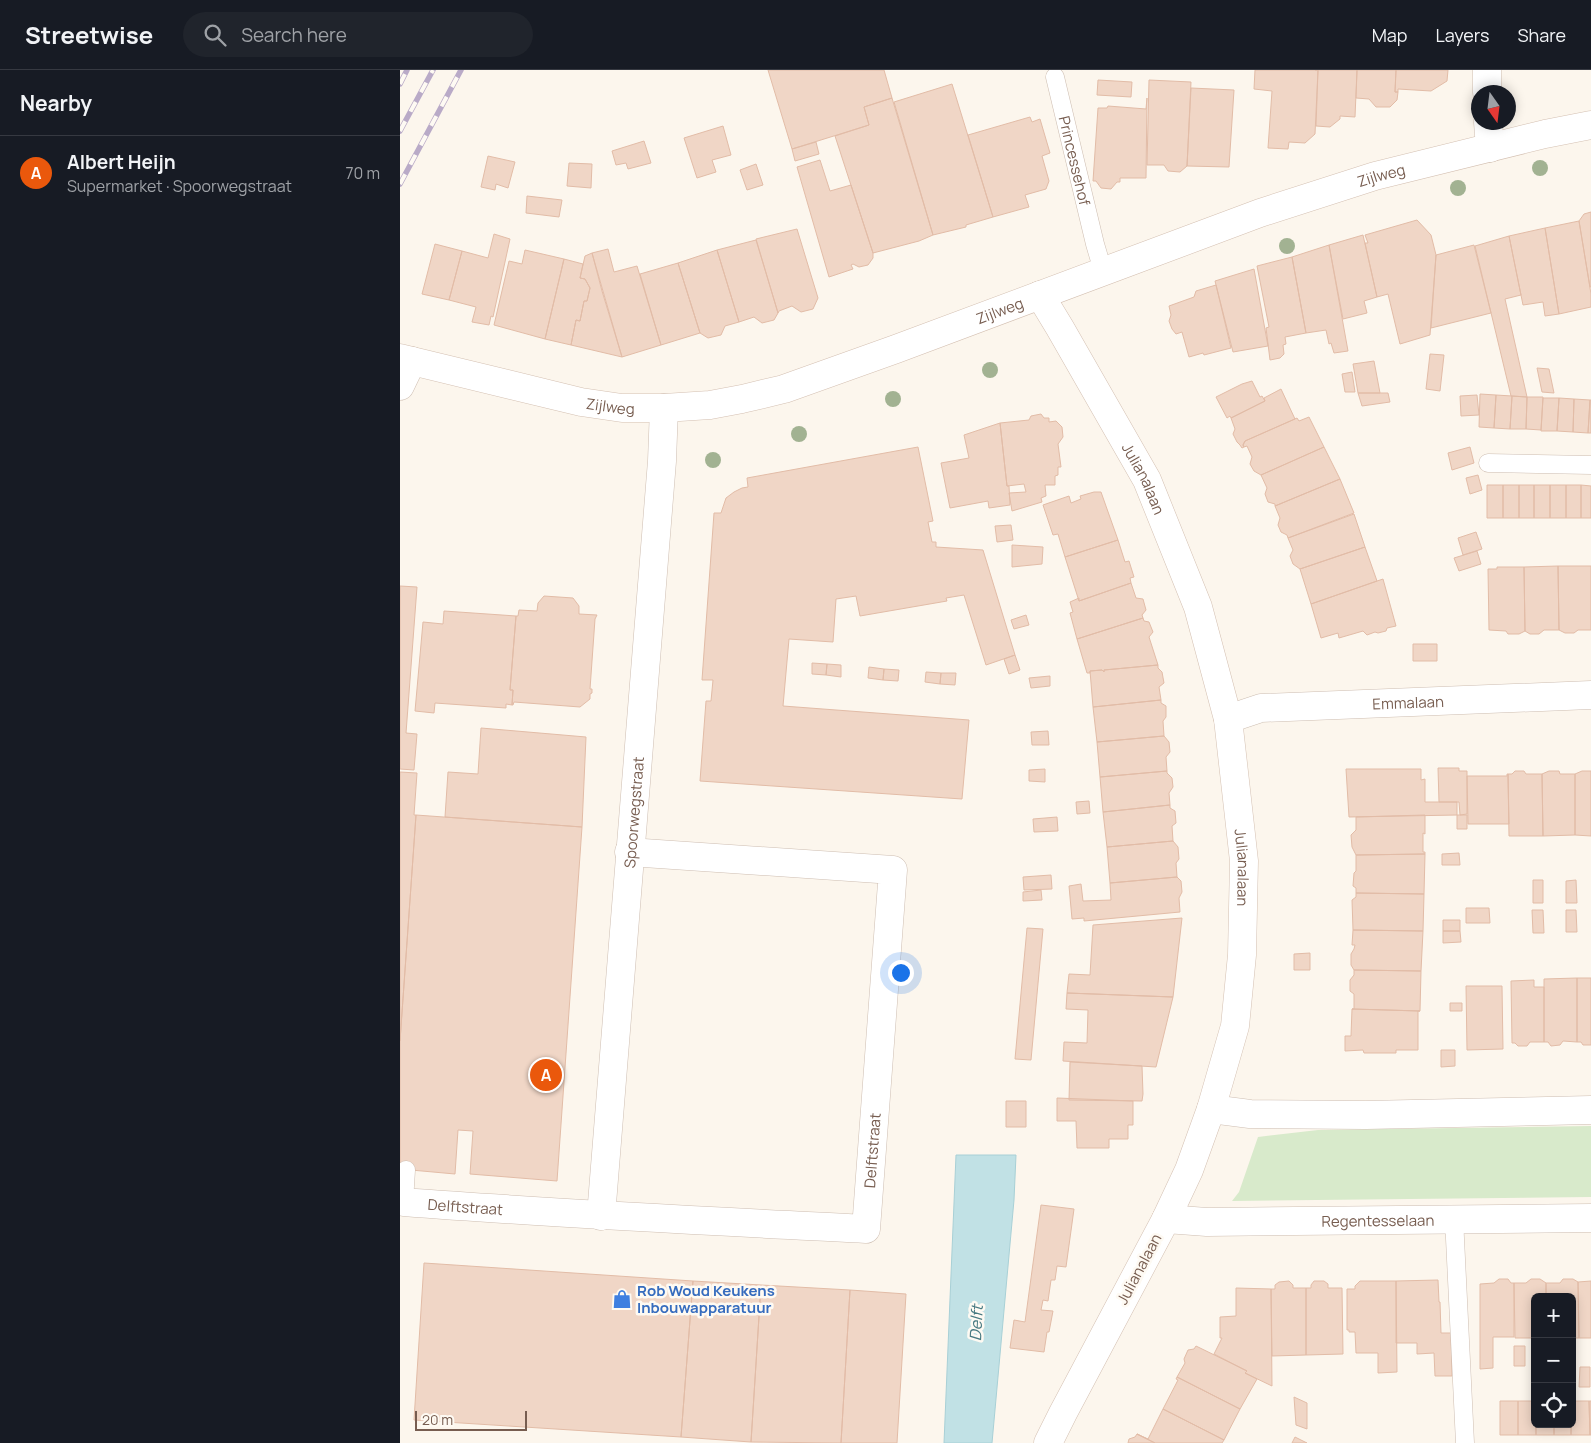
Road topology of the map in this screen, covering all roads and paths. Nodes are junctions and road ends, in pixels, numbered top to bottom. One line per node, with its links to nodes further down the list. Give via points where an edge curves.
1 (1487, 70): 3 (street)
2 (1055, 77): 6 (lane, Princessehof)
3 (1487, 85)
4 (1591, 125): 5 (street, Zijlweg, via 1545,134)
5 (1489, 135): 6 (street, Zijlweg, via 1260,213)
6 (1103, 271): 7 (street, Zijlweg)
7 (1040, 295): 10 (street, Zijlweg, via 784,389 710,405); 14 (street, Julianalaan, via 1147,480 1198,607)
8 (406, 359): 9 (street); 10 (street, Zijlweg, via 581,402 622,408)
9 (400, 386)
10 (664, 408): 15 (street, Spoorwegstraat)
11 (1488, 463): 12 (lane)
12 (1591, 465)
13 (1591, 695): 14 (street, Emmalaan, via 1261,708)
14 (1228, 719): 16 (street, Julianalaan, via 1244,861 1242,955 1234,1026)
15 (629, 852): 20 (street, Spoorwegstraat); 20 (street, Delftstraat, via 894,870 866,1229)
16 (1211, 1109): 17 (street, via 1250,1114); 23 (street, Julianalaan, via 1189,1170)
17 (1591, 1110)
18 (406, 1170): 19 (lane)
19 (402, 1201): 20 (street, Delftstraat)
20 (601, 1216)
21 (1454, 1218): 22 (street, Regentesselaan); 23 (street, Regentesselaan, via 1207,1222); 25 (lane)
22 (1591, 1218)
23 (1166, 1219): 24 (street, Julianalaan)
24 (1048, 1443)
25 (1465, 1443)

